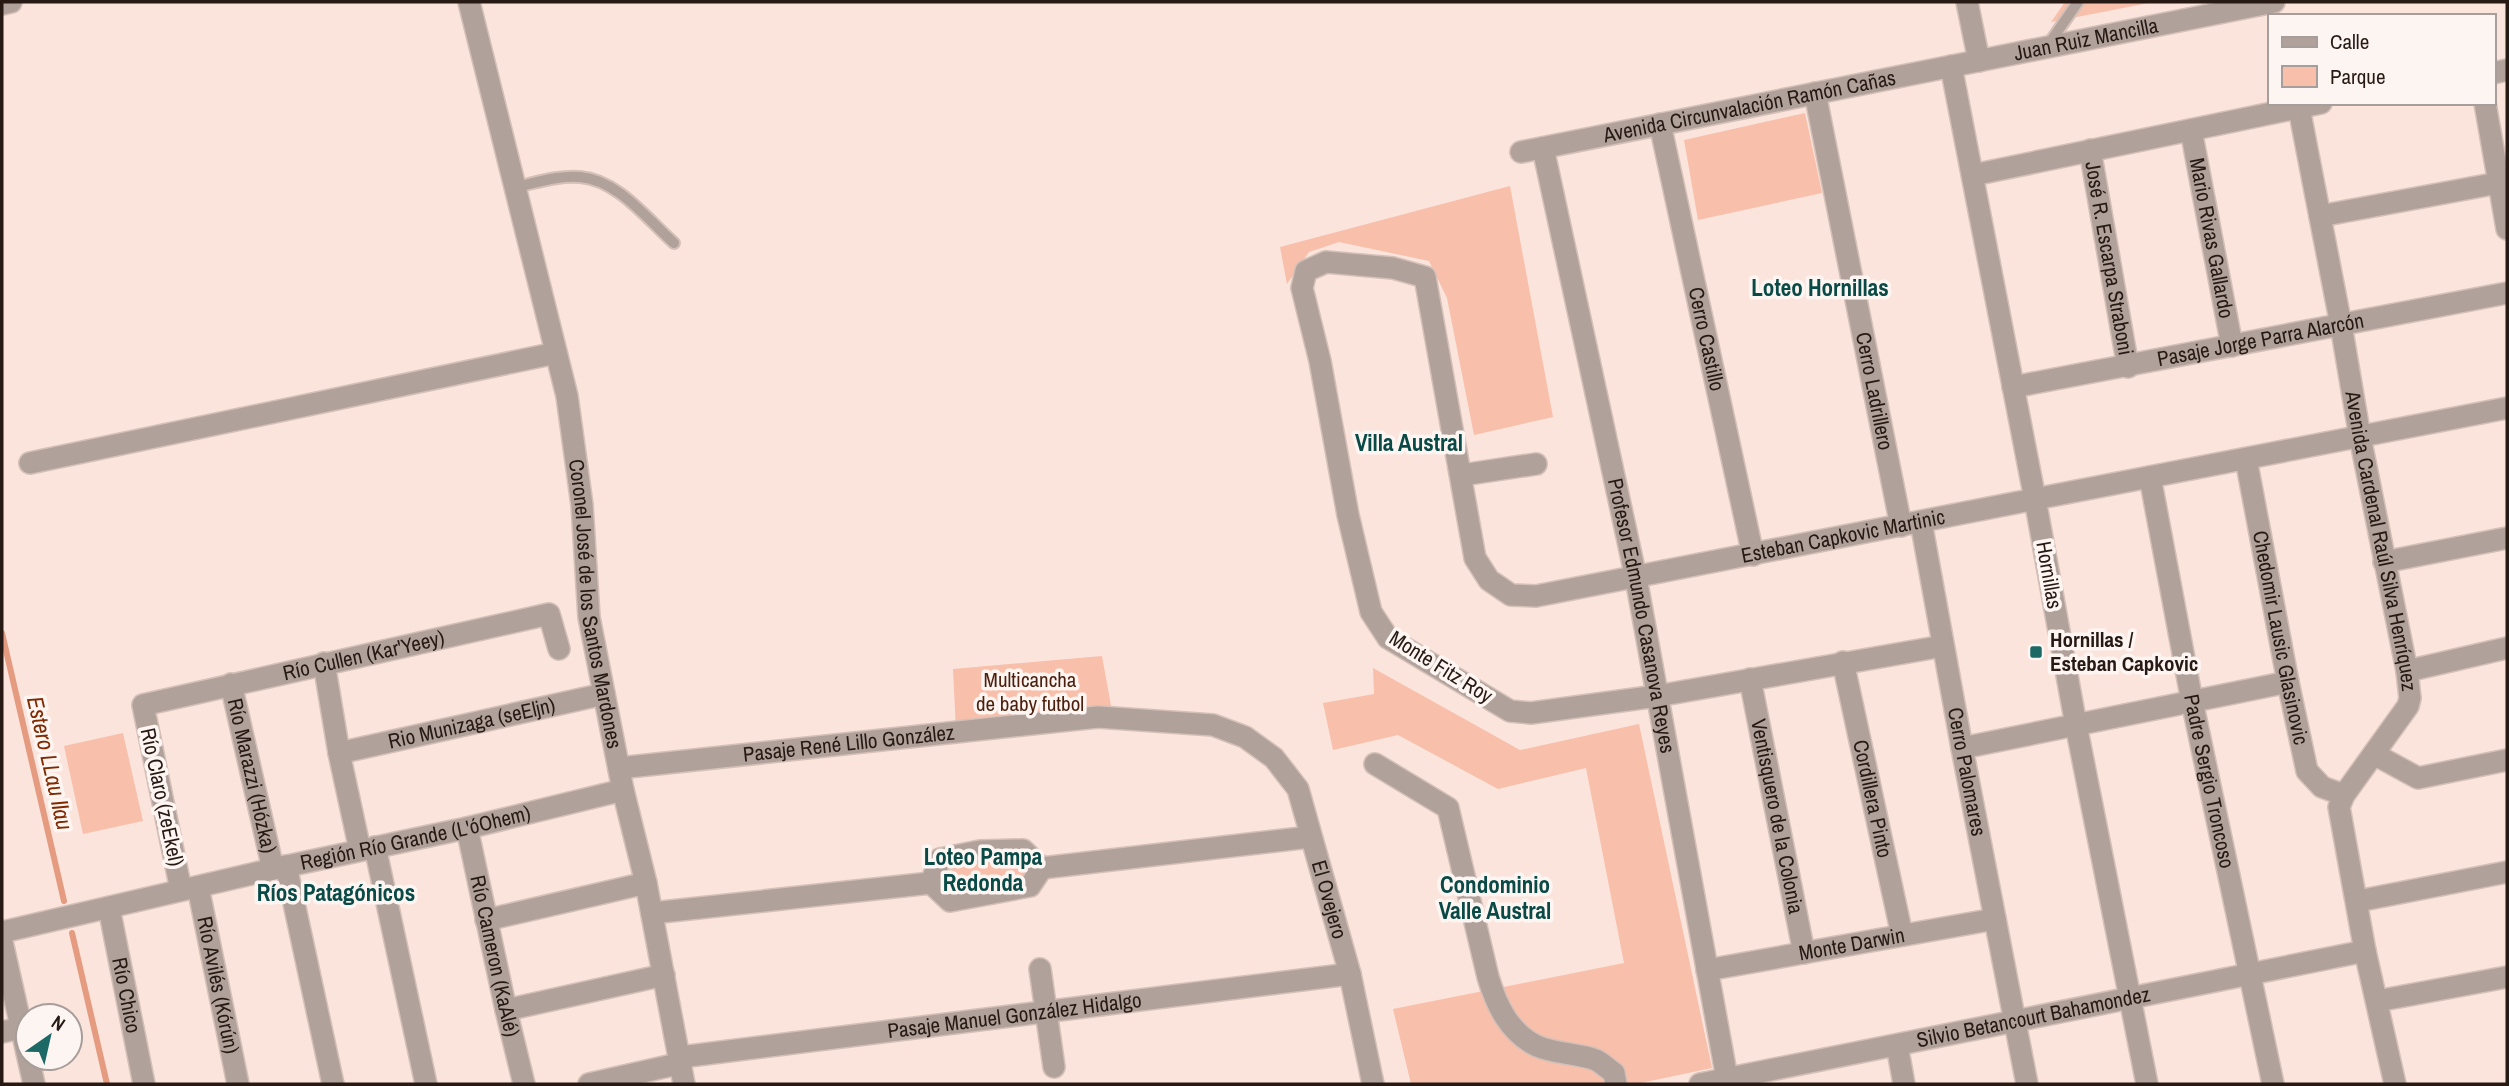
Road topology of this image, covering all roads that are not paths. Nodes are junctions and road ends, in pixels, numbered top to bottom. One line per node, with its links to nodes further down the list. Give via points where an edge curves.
1 (11, 2): 6 (street)
2 (469, 2): 20 (street, Coronel José de los Santos Mardones)
3 (1968, 2): 8 (street)
4 (2078, 2): 7 (lane)
5 (2276, 2): 7 (street, Juan Ruiz Mancilla)
6 (2, 4)
7 (2047, 47): 8 (street, Juan Ruiz Mancilla)
8 (1979, 61): 9 (street, Avenida Circunvalación Ramón Cañas)
9 (1951, 66): 10 (street, Avenida Circunvalación Ramón Cañas); 18 (street, Hornillas)
10 (1815, 93): 13 (street, Avenida Circunvalación Ramón Cañas); 39 (street, Cerro Ladrillero)
11 (2298, 105): 14 (street); 21 (street, Avenida Cardenal Raúl Silva Henríquez)
12 (2485, 105): 19 (street)
13 (1660, 124): 15 (street, Avenida Circunvalación Ramón Cañas); 41 (street, Cerro Castillo)
14 (2191, 130): 16 (street); 27 (street, Mario Rivas Gallardo)
15 (1544, 148): 17 (street, Avenida Circunvalación Ramón Cañas); 43 (street, Profesor Edmundo Casanova Reyes)
16 (2090, 150): 18 (street); 29 (street, José R. Escarpa Straboni)
17 (1521, 152)
18 (1973, 175): 30 (street, Hornillas)
19 (2498, 183): 21 (street); 22 (street)
20 (515, 187): 23 (lane, via 567,177 594,180 616,191); 28 (street, Coronel José de los Santos Mardones)
21 (2320, 216): 26 (street, Avenida Cardenal Raúl Silva Henríquez)
22 (2507, 229)
23 (674, 243)
24 (1425, 277): 36 (street, Esteban Capkovic Martinic); 54 (street, Monte Fitz Roy, via 1393,268 1326,262 1306,271 1302,288 1371,612 1388,638 1510,710 1531,713)
25 (2507, 293): 26 (street, Pasaje Jorge Parra Alarcón)
26 (2342, 325): 27 (street, Pasaje Jorge Parra Alarcón); 32 (street, Avenida Cardenal Raúl Silva Henríquez)
27 (2232, 346): 29 (street, Pasaje Jorge Parra Alarcón)
28 (556, 353): 34 (street); 53 (street, Coronel José de los Santos Mardones, via 567,396 582,505 590,617)
29 (2128, 366): 30 (street, Pasaje Jorge Parra Alarcón)
30 (2013, 387): 38 (street, Hornillas)
31 (2507, 408): 32 (street, Esteban Capkovic Martinic)
32 (2360, 437): 33 (street, Esteban Capkovic Martinic); 42 (street, Avenida Cardenal Raúl Silva Henríquez)
33 (2246, 459): 37 (street, Esteban Capkovic Martinic); 51 (street, Chedomir Lausic Glasinovic)
34 (30, 463)
35 (1536, 464): 36 (street)
36 (1462, 475): 43 (street, Esteban Capkovic Martinic, via 1475,558 1489,580 1511,595 1536,596)
37 (2150, 477): 38 (street, Esteban Capkovic Martinic); 55 (street, Padre Sergio Troncoso)
38 (2035, 499): 39 (street, Esteban Capkovic Martinic); 57 (street, Hornillas)
39 (1911, 524): 41 (street, Esteban Capkovic Martinic); 44 (street, Cerro Palomares)
40 (2507, 538): 42 (street)
41 (1753, 555): 43 (street, Esteban Capkovic Martinic)
42 (2384, 562): 49 (street, Avenida Cardenal Raúl Silva Henríquez)
43 (1636, 578): 54 (street, Profesor Edmundo Casanova Reyes)
44 (1943, 646): 47 (street, Monte Fitz Roy); 59 (street, Cerro Palomares)
45 (2507, 648): 49 (street)
46 (559, 649): 48 (street, Río Cullen (Kar'Yeey), via 549,614)
47 (1843, 662): 50 (street, Monte Fitz Roy); 82 (street, Cordillera Pinto)
48 (324, 663): 52 (street, Río Cullen (Kar'Yeey)); 60 (street)
49 (2407, 671): 61 (street, Avenida Cardenal Raúl Silva Henríquez, via 2408,706)
50 (1750, 679): 54 (street, Monte Fitz Roy); 85 (street, Ventisquero de la Colonia)
51 (2288, 682): 55 (street); 66 (street, Chedomir Lausic Glasinovic, via 2307,771 2322,786)
52 (231, 684): 56 (street, Río Cullen (Kar'Yeey)); 70 (street, Río Marazzi (Hózka))
53 (604, 694): 60 (street, Rio Munizaga (seEljn)); 64 (street, Coronel José de los Santos Mardones)
54 (1657, 696): 87 (street, Profesor Edmundo Casanova Reyes)
55 (2192, 701): 57 (street); 89 (street, Padre Sergio Troncoso)
56 (143, 705): 75 (street, Río Claro (zeEkel))
57 (2076, 725): 59 (street); 92 (street, Hornillas)
58 (1245, 737): 64 (street, Pasaje René Lillo González, via 1213,725 1098,717); 68 (street, El Ovejero, via 1274,758 1298,789)
59 (1962, 748): 79 (street, Cerro Palomares)
60 (339, 754): 69 (street)
61 (2374, 754): 62 (street, via 2418,778); 66 (street, Avenida Cardenal Raúl Silva Henríquez)
62 (2507, 760)
63 (1374, 764): 110 (street, via 1448,808 1488,977 1505,1017 1518,1034 1538,1046 1597,1061 1614,1073)
64 (619, 768): 65 (street, Coronel José de los Santos Mardones)
65 (623, 790): 67 (street, Región Río Grande (L'óOhem)); 73 (street, Coronel José de los Santos Mardones)
66 (2344, 795): 76 (street, via 2339,807)
67 (467, 828): 69 (street, Región Río Grande (L'óOhem)); 80 (street, Río Cameron (KaAlé))
68 (1310, 837): 71 (street); 88 (street, El Ovejero)
69 (368, 849): 70 (street, Región Río Grande (L'óOhem)); 106 (street)
70 (279, 868): 75 (street, Región Río Grande (L'óOhem)); 105 (street, Río Marazzi (Hózka))
71 (1042, 868): 74 (street, via 1030,886 950,901); 74 (street, via 1023,850 980,851 940,859)
72 (2507, 872): 76 (street)
73 (646, 883): 78 (street, Coronel José de los Santos Mardones); 80 (street)
74 (931, 883): 78 (street)
75 (190, 888): 77 (street, Región Río Grande (L'óOhem)); 104 (street, Río Avilés (Kórún))
76 (2358, 901): 84 (street)
77 (109, 908): 81 (street, Región Río Grande (L'óOhem)); 103 (street, Río Chico)
78 (652, 913): 90 (street, Coronel José de los Santos Mardones)
79 (1995, 919): 82 (street, Monte Darwin); 96 (street, Cerro Palomares)
80 (486, 920): 94 (street, Río Cameron (KaAlé))
81 (2, 932)
82 (1902, 935): 85 (street, Monte Darwin)
83 (2, 942): 97 (street)
84 (2365, 951): 89 (street, Silvio Betancourt Bahamondez); 93 (street)
85 (1804, 953): 87 (street, Monte Darwin)
86 (1040, 969): 95 (street)
87 (1707, 970): 101 (street, Profesor Edmundo Casanova Reyes)
88 (1350, 974): 95 (street, Pasaje Manuel González Hidalgo); 109 (street, El Ovejero)
89 (2251, 974): 92 (street, Silvio Betancourt Bahamondez); 115 (street, Padre Sergio Troncoso)
90 (664, 975): 94 (street); 100 (street, Coronel José de los Santos Mardones)
91 (2507, 977): 93 (street)
92 (2131, 998): 96 (street, Silvio Betancourt Bahamondez); 114 (street, Hornillas)
93 (2377, 1001): 116 (street)
94 (506, 1010): 107 (street, Río Cameron (KaAlé))
95 (1045, 1013): 99 (street); 100 (street, Pasaje Manuel González Hidalgo)
96 (2015, 1021): 98 (street, Silvio Betancourt Bahamondez); 113 (street, Cerro Palomares)
97 (11, 1030): 102 (street)
98 (1897, 1045): 101 (street, Silvio Betancourt Bahamondez); 112 (street)
99 (1054, 1067)
100 (682, 1068): 108 (street, Pasaje Manuel González Hidalgo)
101 (1728, 1082): 111 (street, Silvio Betancourt Bahamondez)
102 (34, 1084)
103 (144, 1084)
104 (238, 1084)
105 (333, 1084)
106 (425, 1084)
107 (524, 1084)
108 (589, 1084)
109 (1373, 1084)
110 (1616, 1084)
111 (1700, 1084)
112 (1904, 1084)
113 (2027, 1084)
114 (2147, 1084)
115 (2273, 1084)
116 (2395, 1084)

